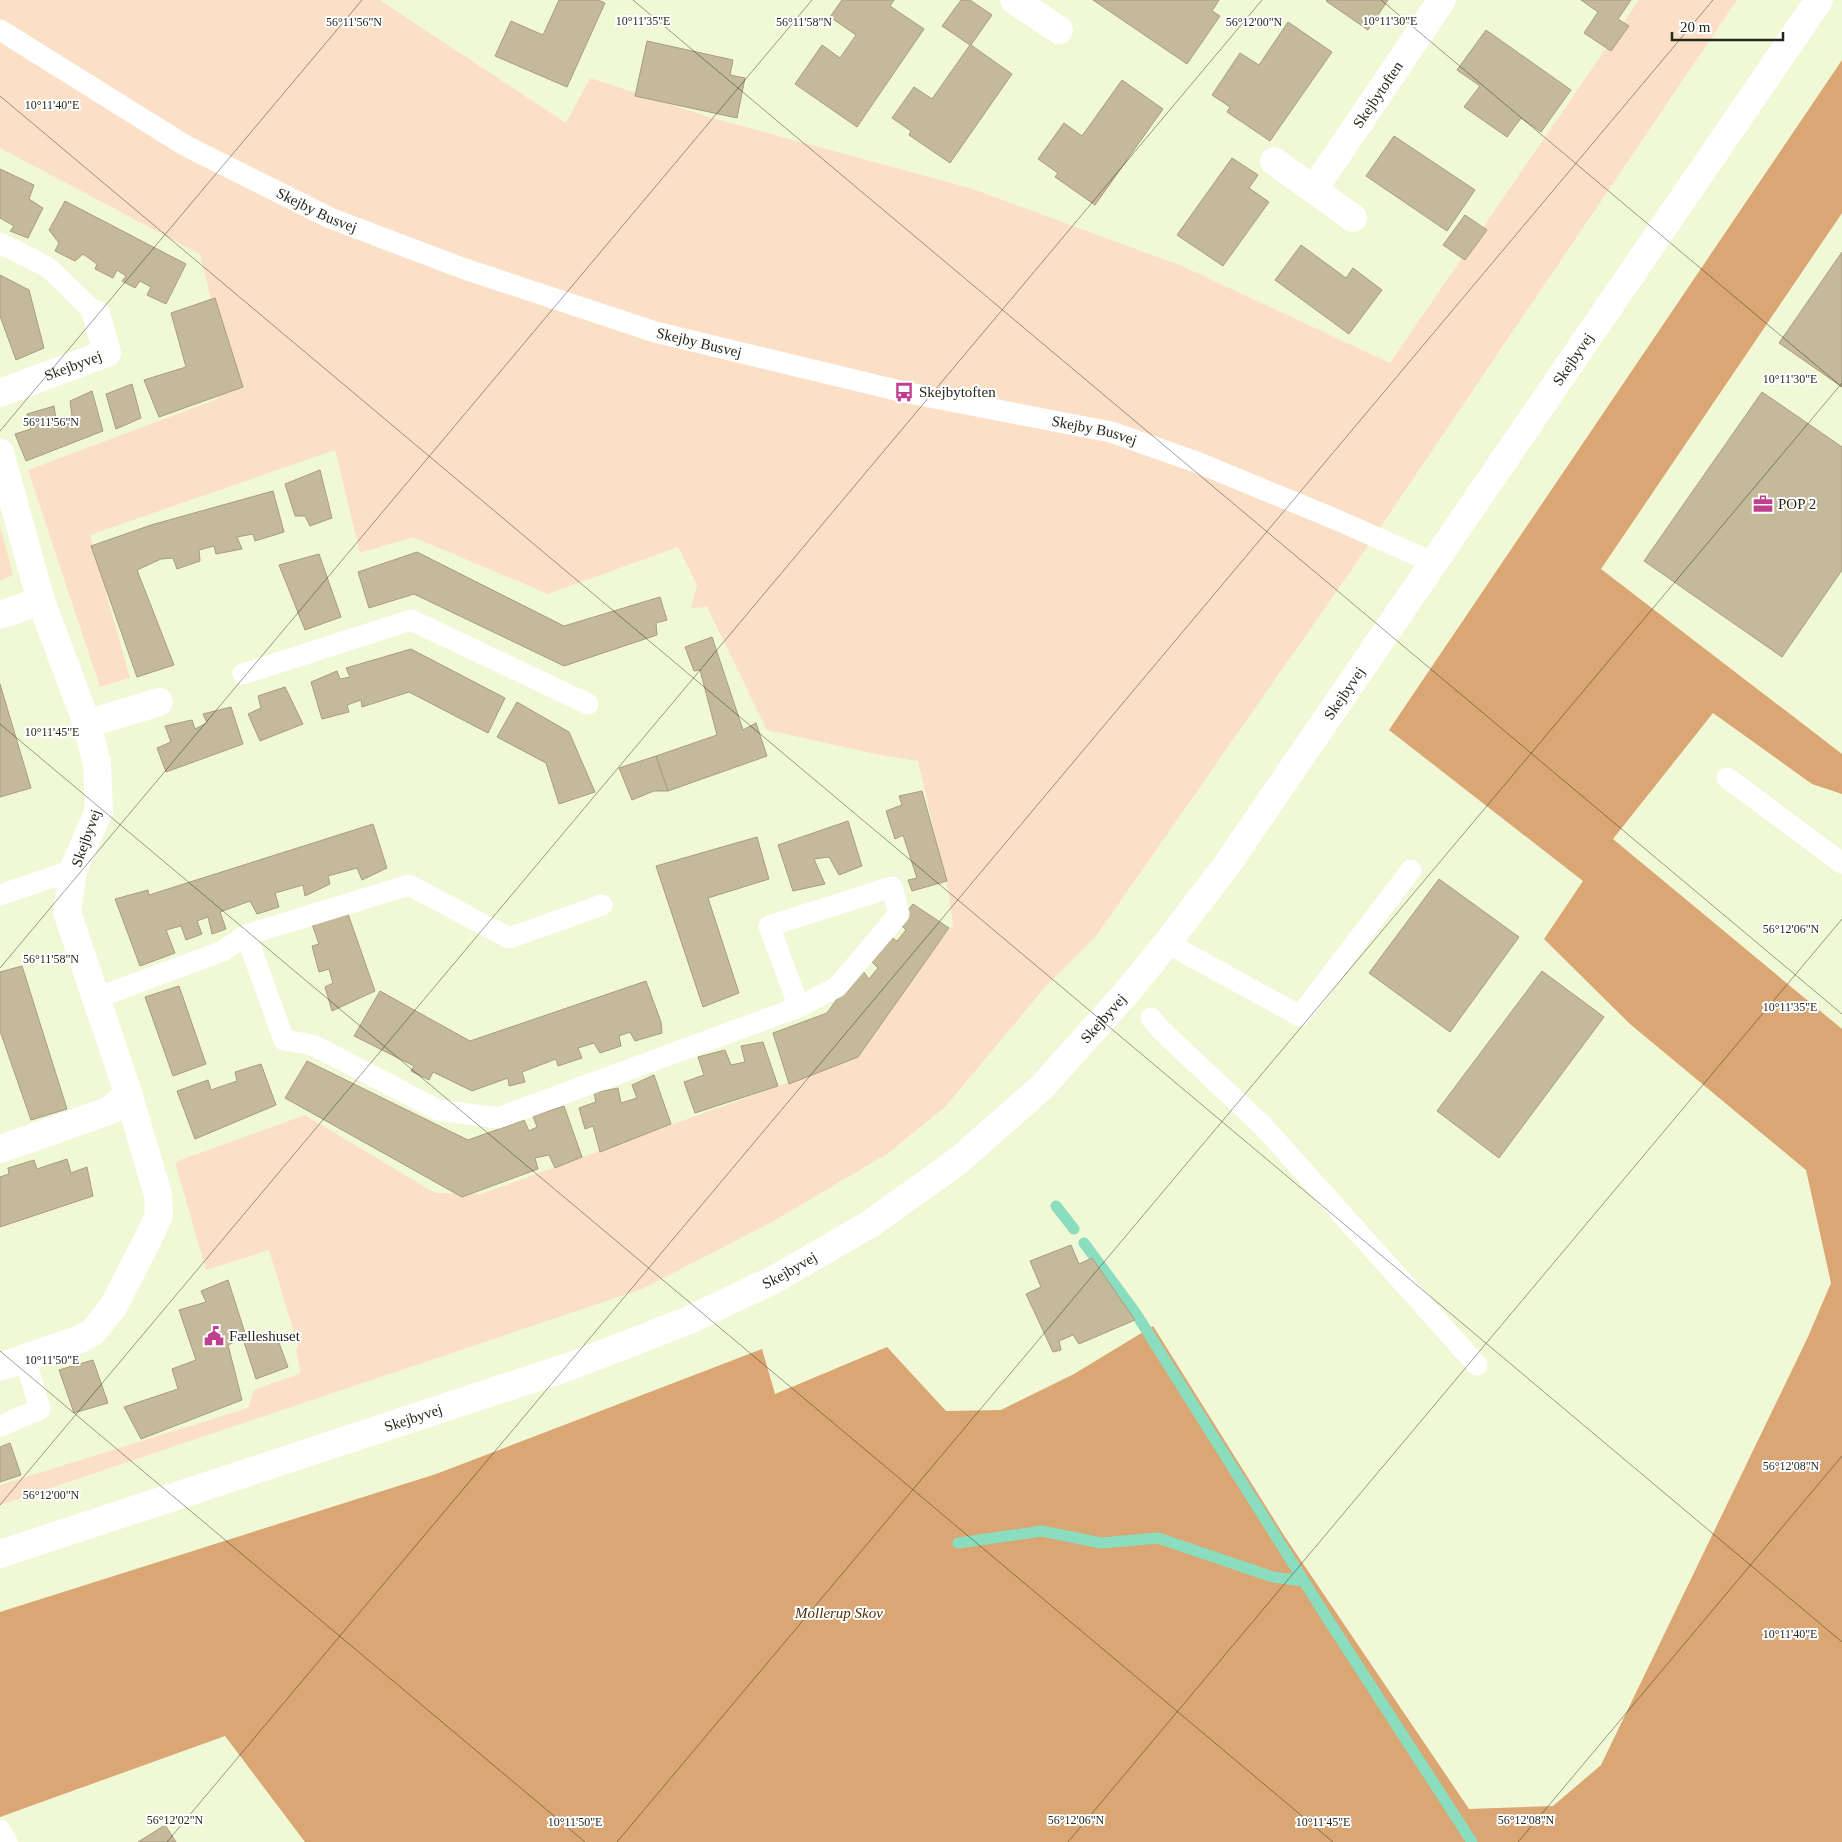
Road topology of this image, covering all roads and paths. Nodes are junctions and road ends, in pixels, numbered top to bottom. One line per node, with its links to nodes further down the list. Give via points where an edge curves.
1 (1442, 0): 7 (street, Skejbytoften)
2 (1819, 0): 13 (street, Skejbyvej)
3 (1031, 5): 5 (street)
4 (0, 30): 13 (lane, Skejby Busvej, via 186,146 330,218 462,268 655,332 904,392 1111,432 1335,518)
5 (1059, 30)
6 (1274, 161): 7 (street)
7 (1314, 189): 8 (street)
8 (1353, 218)
9 (0, 243): 10 (lane, via 49,268)
10 (96, 314): 11 (street, Skejbyvej, via 107,353)
11 (0, 393)
12 (0, 453): 14 (street, Skejbyvej)
13 (1434, 563): 27 (street, Skejbyvej, via 1258,821)
14 (41, 601): 15 (street); 19 (street, Skejbyvej)
15 (0, 615)
16 (243, 674): 18 (lane, via 411,620)
17 (160, 702): 19 (street)
18 (588, 704)
19 (87, 724): 22 (street, Skejbyvej, via 96,764 99,811)
20 (1727, 778): 21 (lane)
21 (1842, 863)
22 (74, 870): 24 (lane); 28 (street, Skejbyvej, via 68,912)
23 (1411, 870): 27 (lane, via 1300,1016)
24 (0, 894)
25 (602, 905): 26 (lane, via 508,938 408,885)
26 (246, 935): 28 (lane, via 223,951); 29 (lane, via 284,1040 313,1045 438,1110 481,1116 498,1118)
27 (1168, 943): 36 (street, Skejbyvej, via 1042,1087 958,1161 870,1224 775,1279 687,1321 572,1366)
28 (96, 998): 31 (street, Skejbyvej)
29 (799, 1007): 29 (lane, via 769,926 892,887 899,914 837,987)
30 (1151, 1018): 34 (lane, via 1262,1126)
31 (128, 1093): 32 (street, via 111,1110); 33 (street, Skejbyvej, via 158,1195 159,1215 113,1307 93,1332)
32 (0, 1149)
33 (12, 1362): 35 (lane, via 40,1409)
34 (1477, 1365)
35 (0, 1426)
36 (0, 1554)
37 (0, 1830): 38 (lane)
38 (8, 1842)

